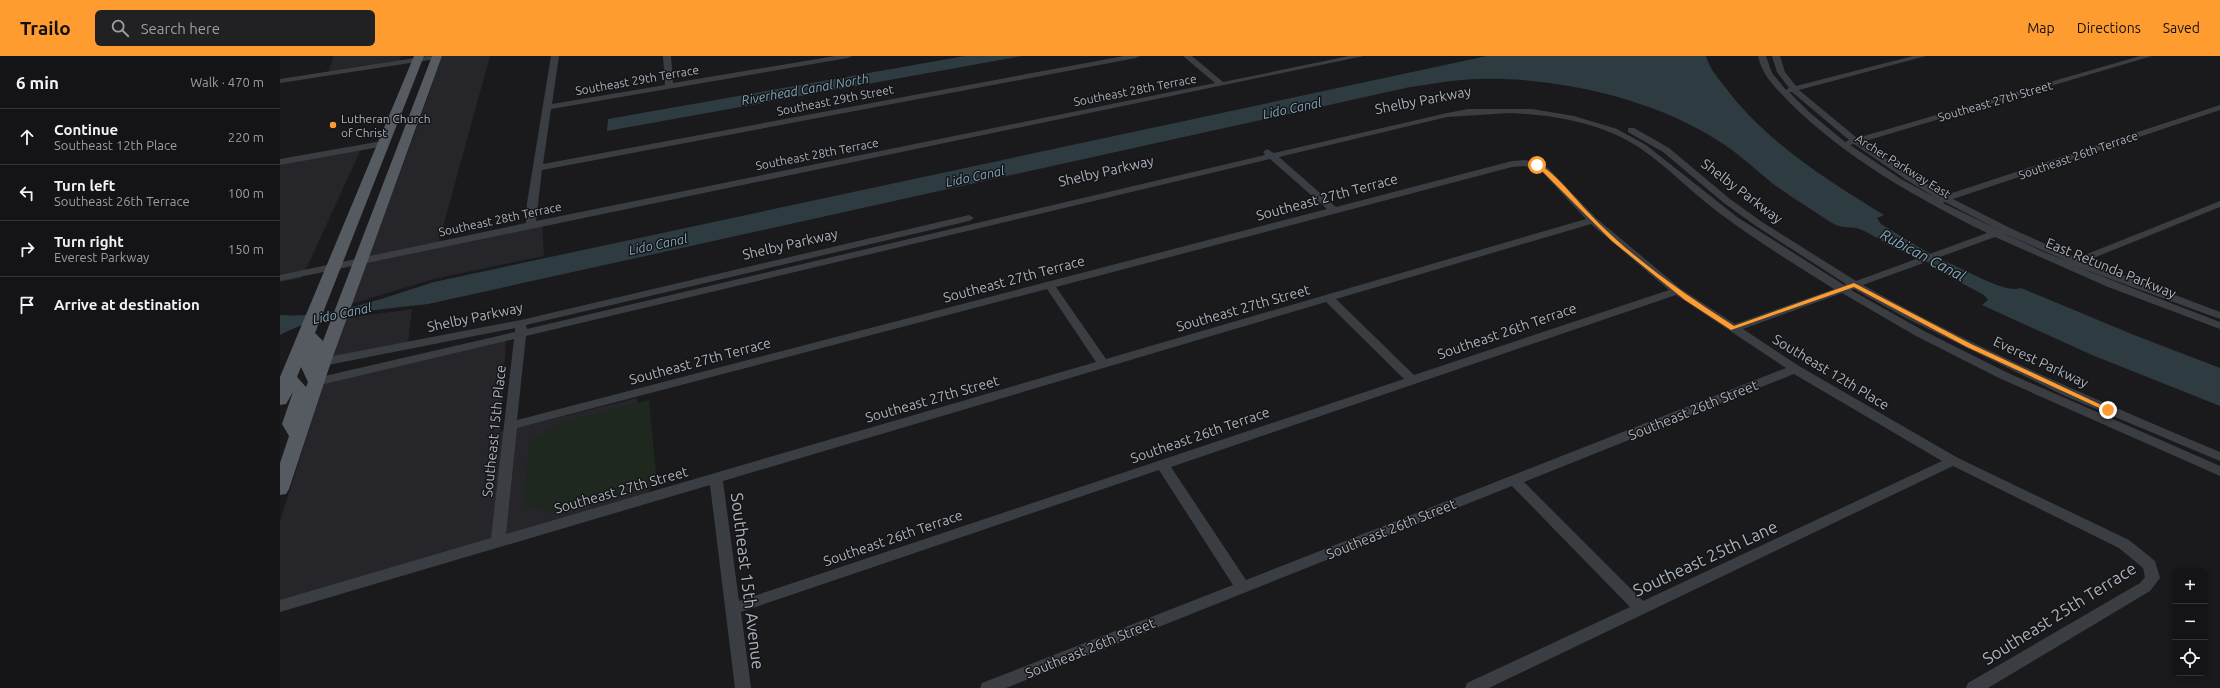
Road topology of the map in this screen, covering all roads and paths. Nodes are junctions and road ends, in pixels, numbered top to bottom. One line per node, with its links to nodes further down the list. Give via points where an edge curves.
1 (555, 56): 20 (street)
2 (667, 56): 16 (street)
3 (848, 56): 16 (street, Southeast 29th Terrace)
4 (1136, 56): 28 (street, Southeast 29th Street)
5 (1187, 56): 14 (street)
6 (1360, 56): 14 (street, Southeast 28th Terrace)
7 (1762, 56): 18 (street, Archer Parkway East, via 1766,69)
8 (1776, 56): 17 (street, Archer Parkway East, via 1780,71)
9 (1922, 56): 17 (street)
10 (2148, 56): 21 (street, Southeast 27th Street)
11 (436, 59): 12 (street); 26 (main road)
12 (417, 61): 13 (street); 15 (street); 22 (main road)
13 (280, 81)
14 (1222, 84): 34 (street, Southeast 28th Terrace)
15 (280, 85)
16 (669, 86): 20 (street, Southeast 29th Terrace)
17 (1795, 89): 18 (street); 21 (street, Archer Parkway East)
18 (1783, 91): 23 (street, Archer Parkway East)
19 (2220, 107): 29 (street, Southeast 26th Terrace)
20 (548, 108): 28 (street)
21 (1855, 142): 23 (street, Southeast 27th Street); 29 (street, Archer Parkway East)
22 (382, 144): 25 (street); 26 (main road, via 394,148); 39 (main road)
23 (1842, 144): 30 (street, Archer Parkway East, via 1889,176)
24 (1268, 153): 32 (street); 42 (street, Shelby Parkway, via 1443,112 1489,104 1531,106 1583,114 1623,127 1662,147 1727,201); 47 (street, Shelby Parkway)
25 (280, 162)
26 (398, 162): 37 (main road)
27 (1526, 163): 32 (street, Southeast 27th Terrace, via 1512,164); 33 (street, Southeast 12th Place, via 1545,170)
28 (538, 168): 34 (street)
29 (1947, 199): 30 (street, Southeast 26th Terrace); 35 (street, Archer Parkway East)
30 (1935, 202): 36 (street, Archer Parkway East)
31 (2220, 204): 38 (street)
32 (1334, 210): 41 (street, Southeast 27th Terrace)
33 (1593, 220): 43 (street, Southeast 12th Place); 44 (street, Southeast 27th Street)
34 (531, 225): 37 (street, Southeast 28th Terrace)
35 (2008, 231): 36 (street); 38 (street, East Retunda Parkway)
36 (1993, 233): 38 (street, East Retunda Parkway); 42 (street)
37 (360, 260): 39 (street, Southeast 28th Terrace); 50 (main road)
38 (2072, 263): 45 (street, East Retunda Parkway); 46 (street, East Retunda Parkway)
39 (333, 267): 40 (street, Southeast 28th Terrace); 49 (main road)
40 (280, 278)
41 (1050, 285): 51 (street); 57 (street, Southeast 27th Terrace)
42 (1848, 287): 48 (street); 59 (street, Everest Parkway, via 1953,350 2036,391)
43 (1677, 291): 48 (street, Southeast 12th Place); 54 (street, Southeast 26th Terrace)
44 (1328, 298): 51 (street, Southeast 27th Street); 54 (street)
45 (2220, 316)
46 (2220, 326)
47 (521, 328): 50 (street, Shelby Parkway); 55 (street, Shelby Parkway); 57 (street, Southeast 15th Place)
48 (1733, 329): 52 (street, Southeast 12th Place)
49 (307, 331): 53 (main road); 55 (main road, via 316,342 308,365)
50 (323, 362): 55 (main road)
51 (1103, 364): 64 (street, Southeast 27th Street)
52 (1795, 369): 61 (street, Southeast 12th Place); 65 (street, Southeast 26th Street)
53 (284, 378): 56 (main road); 58 (main road, via 301,391 290,424)
54 (1412, 380): 62 (street, Southeast 26th Terrace)
55 (316, 382): 58 (main road)
56 (280, 400)
57 (510, 426): 67 (street, Southeast 15th Place)
58 (297, 437): 66 (main road)
59 (2161, 438): 60 (street, Everest Parkway); 63 (street, Everest Parkway)
60 (2220, 457)
61 (1953, 461): 68 (street, Southeast 12th Place, via 2124,544); 71 (street, Southeast 25th Lane)
62 (1162, 464): 69 (street); 72 (street, Southeast 26th Terrace)
63 (2220, 471)
64 (716, 478): 67 (street, Southeast 27th Street); 72 (street, Southeast 15th Avenue)
65 (1514, 480): 69 (street, Southeast 26th Street); 71 (street)
66 (280, 490)
67 (498, 542): 70 (street, Southeast 27th Street)
68 (2150, 565): 76 (street, Southeast 25th Terrace, via 2153,578 2145,587)
69 (1243, 587): 74 (street, Southeast 26th Street)
70 (280, 606)
71 (1641, 608): 75 (street, Southeast 25th Lane)
72 (733, 609): 73 (street, Southeast 15th Avenue)
73 (743, 688)
74 (988, 688)
75 (1473, 688)
76 (1974, 688)

